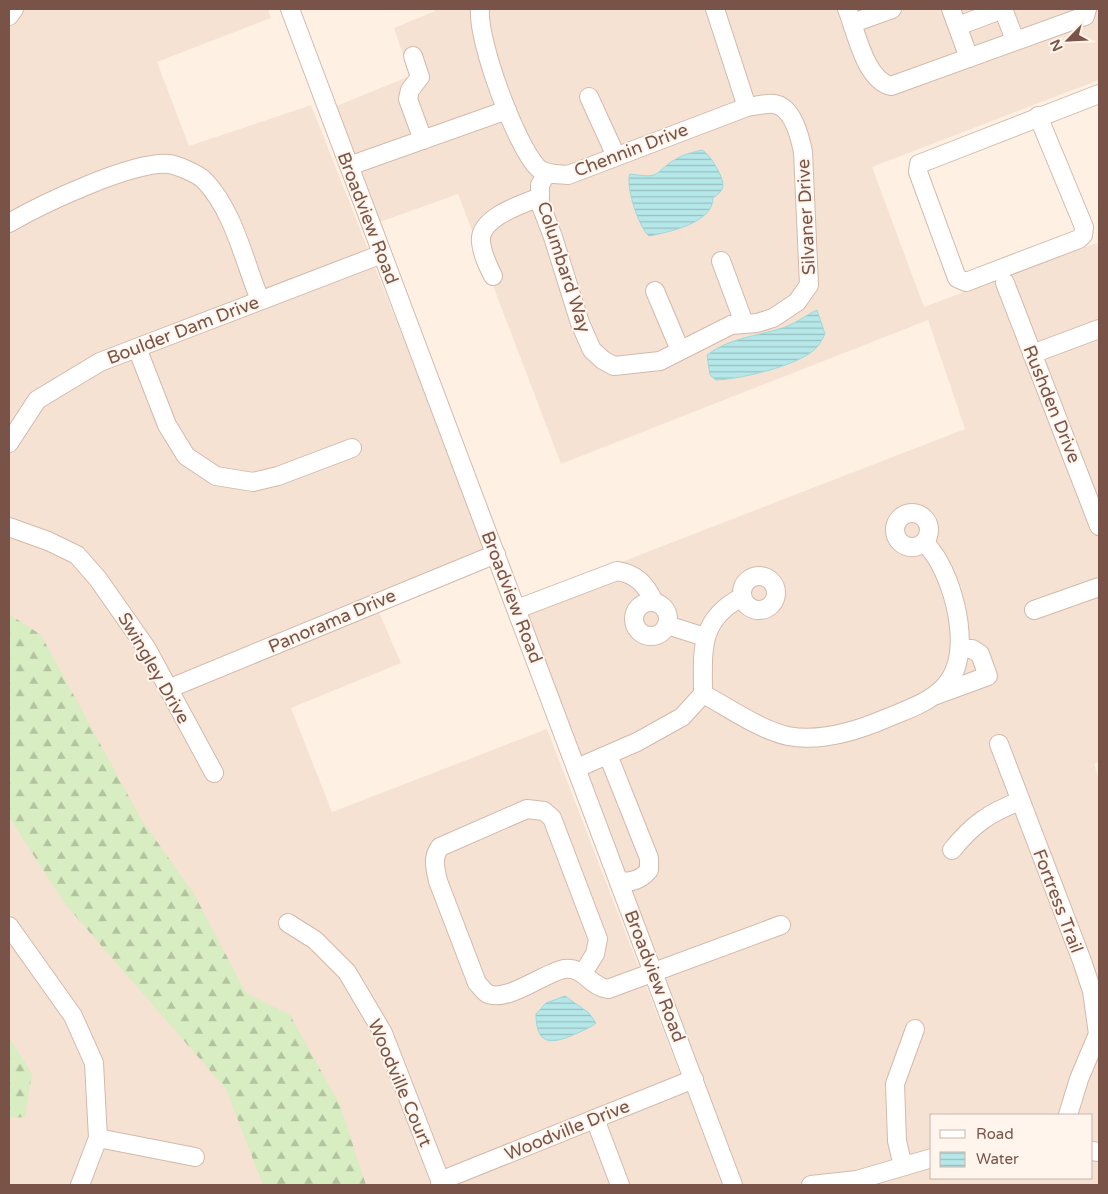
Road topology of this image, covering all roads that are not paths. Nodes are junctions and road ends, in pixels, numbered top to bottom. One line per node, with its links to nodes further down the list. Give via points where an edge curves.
1 (14, 9): 9 (street)
2 (290, 9): 23 (street, Broadview Road)
3 (480, 9): 19 (street, via 485,41)
4 (715, 9): 18 (street)
5 (892, 9): 10 (street)
6 (952, 9): 11 (street)
7 (1003, 9): 11 (street); 12 (street)
8 (1088, 9): 12 (street, via 1085,16)
9 (9, 16)
10 (850, 16): 14 (street, via 868,66 884,84 891,86)
11 (958, 26): 14 (street)
12 (1014, 40): 14 (street)
13 (413, 56): 21 (street, via 420,77 410,90 408,99)
14 (970, 58)
15 (1099, 94): 20 (street)
16 (589, 97): 22 (street)
17 (775, 104): 18 (street, Chennin Drive); 33 (street, Silvaner Drive, via 784,110 800,137 810,260 809,285 804,295 786,311 773,318)
18 (747, 107): 22 (street, Chennin Drive)
19 (507, 110): 21 (street); 24 (street, via 526,151 539,169)
20 (1038, 116): 20 (street, via 919,164 918,172 958,278 966,282 1083,235 1084,228)
21 (423, 140): 23 (street)
22 (616, 156): 24 (street, Chennin Drive, via 568,175)
23 (349, 166): 27 (street, Broadview Road)
24 (547, 173): 25 (street, Columbard Way, via 540,185)
25 (540, 197): 29 (street, via 509,210 483,230 481,241); 38 (street, Columbard Way, via 580,323 590,344 602,360 614,366)
26 (9, 223): 32 (street, via 41,204 134,169 170,164 202,178 224,207)
27 (382, 254): 32 (street, Boulder Dam Drive); 45 (street, Broadview Road)
28 (721, 261): 33 (street)
29 (493, 276)
30 (1004, 283): 37 (street, Rushden Drive)
31 (655, 292): 36 (street)
32 (260, 300): 35 (street, Boulder Dam Drive)
33 (744, 323): 36 (street, Silvaner Drive, via 731,324)
34 (1099, 329): 37 (street)
35 (137, 348): 39 (street, Boulder Dam Drive, via 100,362 37,400); 40 (street, via 167,425 186,456 216,476 253,482)
36 (680, 350): 38 (street, Silvaner Drive, via 660,361)
37 (1032, 354): 41 (street, Rushden Drive)
38 (629, 365)
39 (9, 443)
40 (352, 448)
41 (1095, 503): 42 (street, Rushden Drive)
42 (1099, 526)
43 (9, 527): 54 (street, Swingley Drive, via 77,556 126,618)
44 (925, 541): 53 (street, via 947,581 960,625)
45 (496, 554): 49 (street, Broadview Road); 54 (street, Panorama Drive)
46 (1099, 586): 50 (street)
47 (742, 598): 52 (street, via 723,609)
48 (654, 602): 49 (street, via 637,577 617,571); 51 (street, via 665,609); 51 (street, via 642,604 637,609 634,617 637,629 642,634 653,636)
49 (517, 609): 59 (street, Broadview Road)
50 (1034, 610)
51 (667, 625): 52 (street)
52 (705, 637): 55 (street)
53 (961, 650): 56 (street, via 951,677); 56 (street, via 972,649 980,654 988,676)
54 (168, 690): 60 (street, Swingley Drive)
55 (703, 694): 56 (street, via 771,730 808,738 836,735 872,725); 58 (street, via 682,716)
56 (934, 696)
57 (999, 744): 61 (street, Fortress Trail)
58 (608, 755): 59 (street); 63 (street, via 649,858 650,870 645,876)
59 (577, 768): 63 (street, Broadview Road)
60 (214, 774)
61 (1020, 801): 62 (street, via 977,822); 71 (street, Fortress Trail, via 1092,991 1098,1021 1098,1034)
62 (952, 850)
63 (619, 882): 67 (street, Broadview Road)
64 (288, 923): 77 (street, Woodville Court, via 315,940 347,972 383,1033)
65 (782, 925): 67 (street)
66 (9, 926): 73 (street, via 73,1016 94,1063)
67 (654, 972): 68 (street, via 608,989 601,988); 70 (street, Broadview Road)
68 (583, 973): 68 (street, via 598,939 552,818 544,811 527,809 440,846 434,865 438,881 477,983 486,993 494,996 509,993 561,970 571,968)
69 (914, 1029): 76 (street, via 895,1084 897,1141)
70 (694, 1079): 72 (street, Woodville Drive); 80 (street, Broadview Road)
71 (1068, 1114)
72 (595, 1119): 77 (street, Woodville Drive); 79 (street)
73 (98, 1138): 74 (street); 78 (street)
74 (195, 1157)
75 (930, 1159): 76 (street)
76 (903, 1166): 81 (street, via 857,1180)
77 (441, 1183)
78 (80, 1185)
79 (620, 1185)
80 (733, 1185)
81 (812, 1185)

